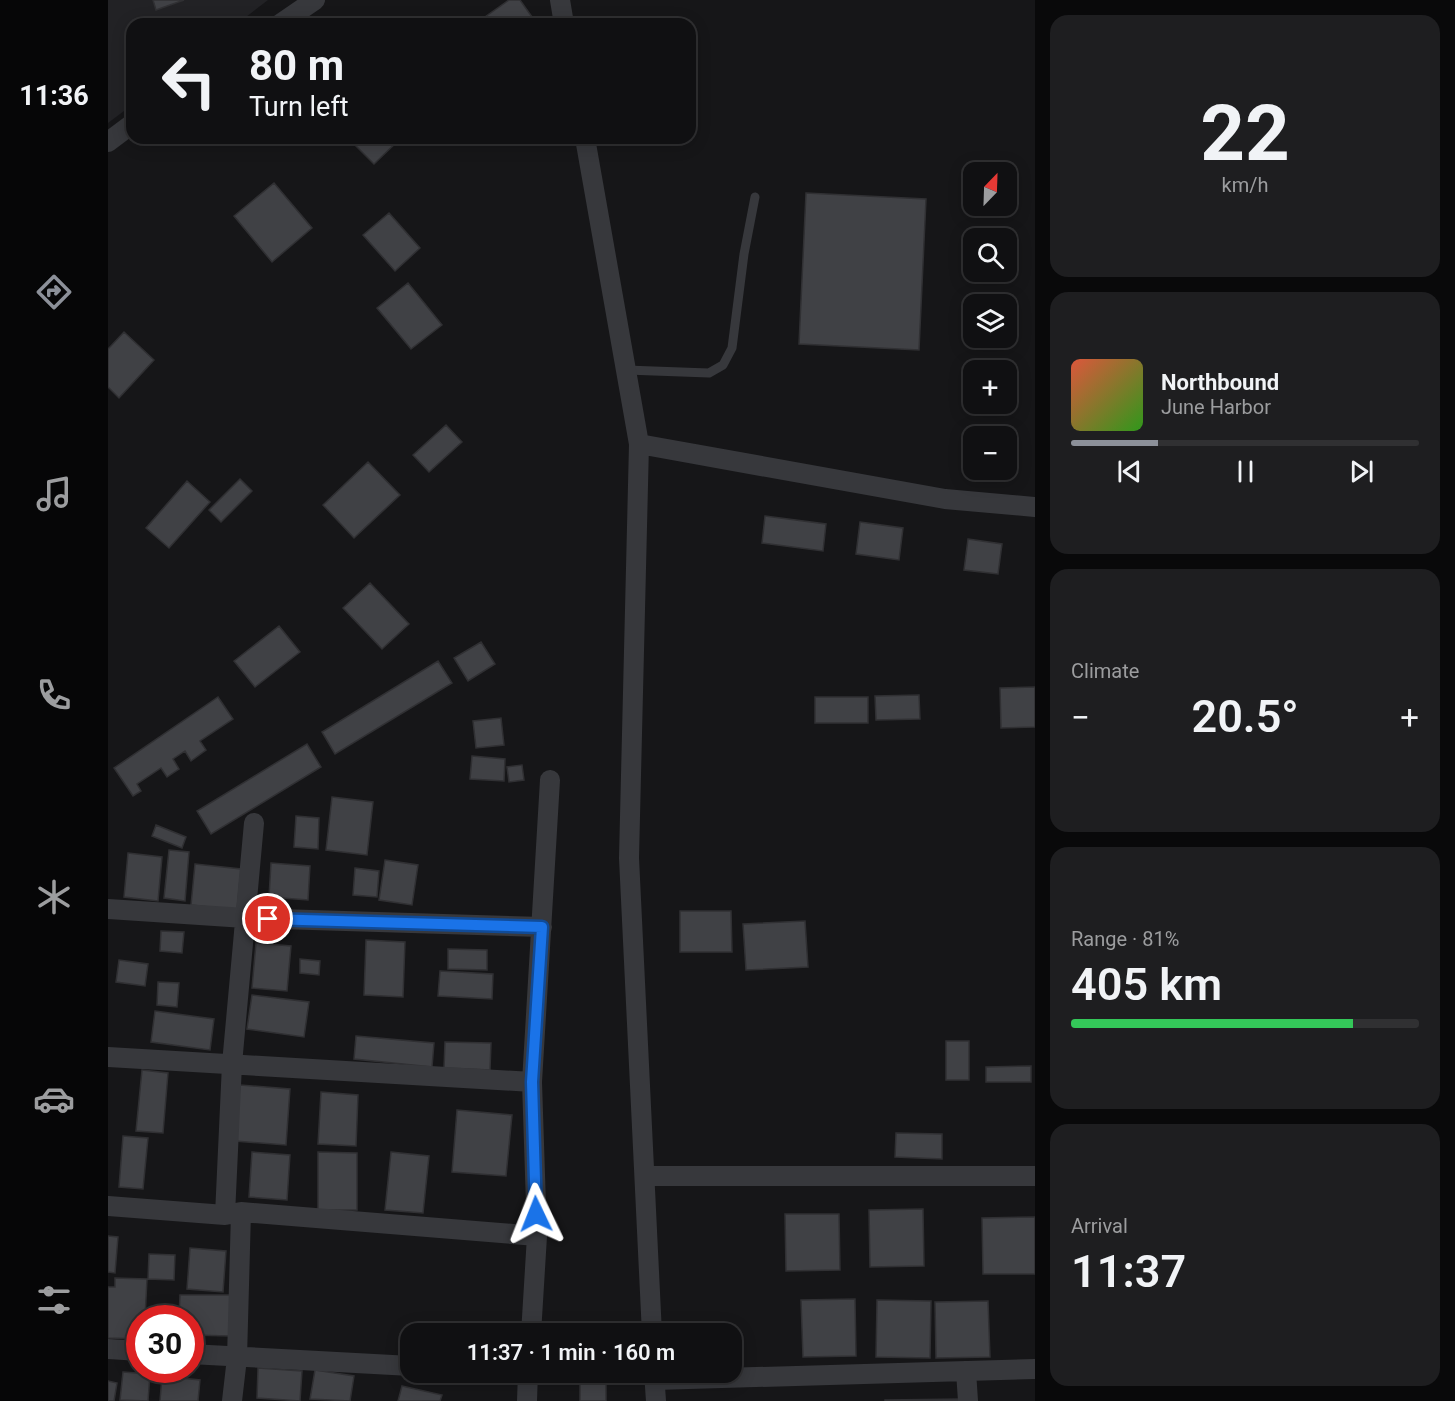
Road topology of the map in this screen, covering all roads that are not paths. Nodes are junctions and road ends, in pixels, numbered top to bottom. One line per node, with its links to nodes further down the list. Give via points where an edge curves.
1 (315, 0): 3 (street)
2 (560, 0): 4 (street)
3 (289, 18)
4 (563, 18)
5 (126, 128): 6 (street)
6 (108, 142)
7 (586, 144): 9 (street)
8 (754, 197): 9 (lane, via 732,348 723,365 709,373)
9 (626, 370): 10 (street)
10 (639, 444): 11 (street, via 945,499); 20 (street, via 629,858)
11 (1035, 507)
12 (550, 780): 16 (street)
13 (254, 823): 15 (street)
14 (108, 909): 15 (street)
15 (245, 918): 16 (street); 18 (street)
16 (542, 927): 19 (street)
17 (108, 1057): 18 (street)
18 (232, 1064): 19 (street); 23 (street)
19 (532, 1082): 24 (street)
20 (645, 1176): 21 (street); 26 (street)
21 (1035, 1176)
22 (108, 1206): 23 (street)
23 (233, 1214): 24 (street); 30 (street)
24 (537, 1236): 25 (street)
25 (532, 1323)
26 (652, 1323)
27 (108, 1349): 28 (street)
28 (126, 1350)
29 (204, 1355): 30 (street)
30 (237, 1358): 31 (street); 37 (street)
31 (400, 1365)
32 (1035, 1369): 33 (street)
33 (966, 1371): 34 (street); 40 (street)
34 (742, 1375)
35 (528, 1383): 38 (street)
36 (655, 1383): 39 (street)
37 (232, 1401)
38 (527, 1401)
39 (656, 1401)
40 (968, 1401)

